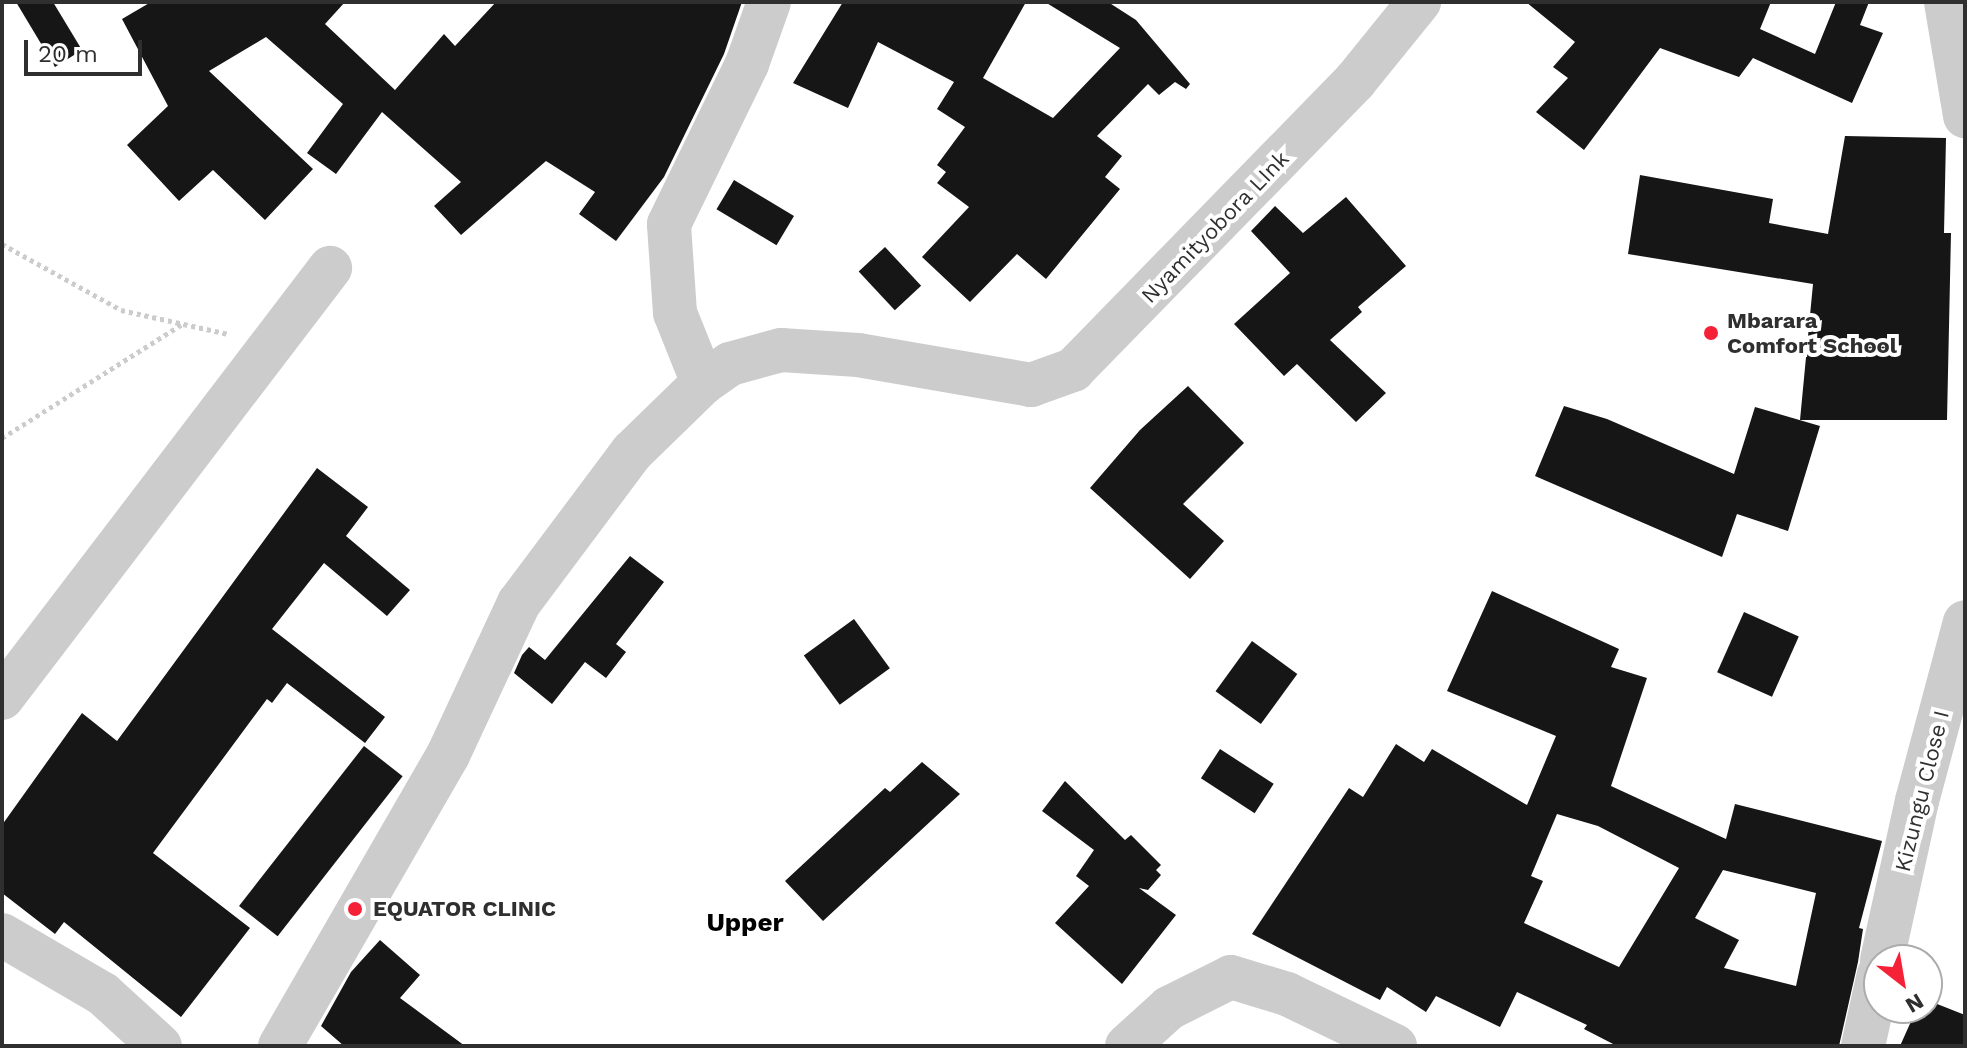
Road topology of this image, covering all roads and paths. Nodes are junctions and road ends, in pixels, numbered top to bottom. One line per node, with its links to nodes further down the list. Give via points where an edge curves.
1 (769, 2): 9 (street, via 747,64 669,224 675,313)
2 (1419, 2): 9 (street, Nyamityobora LInk, via 1355,81 1073,370 1031,385 858,355 781,350 730,364)
3 (1946, 2): 4 (street)
4 (1965, 116)
5 (2, 244): 7 (path, via 121,310)
6 (330, 268): 8 (street)
7 (182, 324): 8 (path); 10 (path)
8 (272, 344): 12 (street)
9 (703, 383): 17 (street, Nyamityobora LInk, via 632,452 519,603 448,755)
10 (2, 438)
11 (1965, 622): 14 (street, Kizungu Close I)
12 (2, 698)
13 (2, 935): 16 (street, via 103,994)
14 (1886, 944)
15 (1868, 1024): 20 (street)
16 (160, 1046)
17 (280, 1046)
18 (1127, 1046): 19 (street, via 1169,1008 1231,977 1287,994)
19 (1395, 1046)
20 (1863, 1046)

